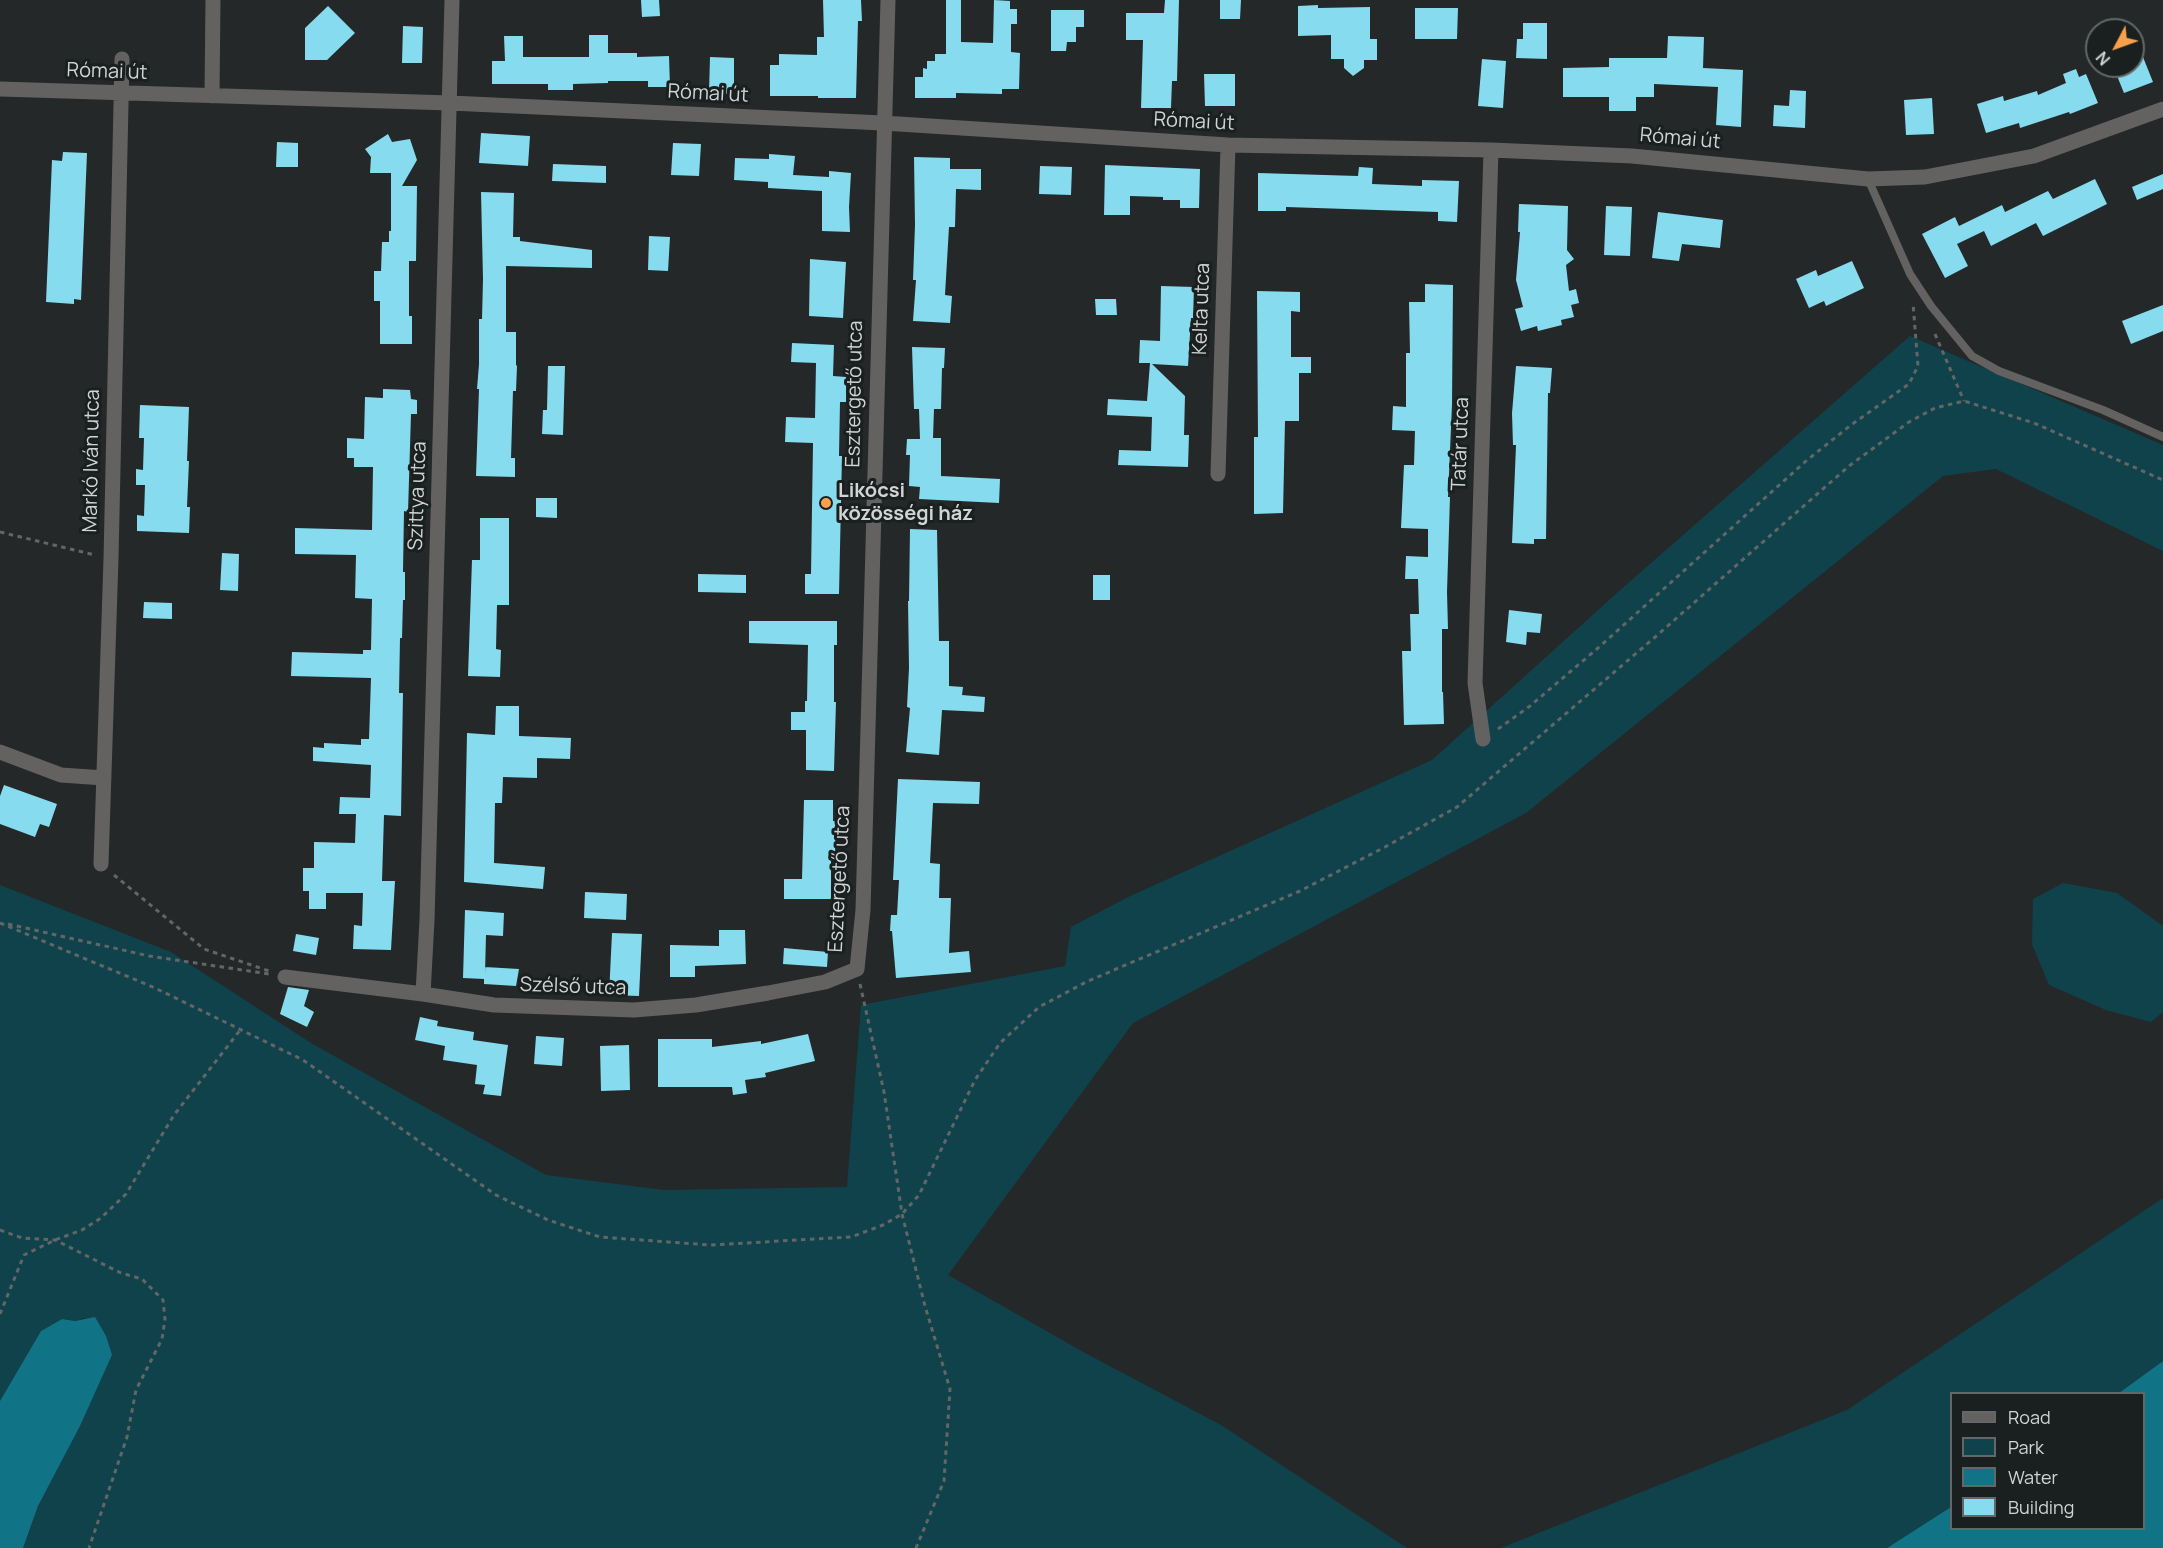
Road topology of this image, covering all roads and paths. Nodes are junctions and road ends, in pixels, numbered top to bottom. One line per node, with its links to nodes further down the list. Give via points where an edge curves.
1 (213, 0): 7 (street)
2 (452, 0): 8 (street, Szittya utca)
3 (888, 0): 10 (street, Esztergető utca)
4 (122, 59): 6 (street, Markó Iván utca)
5 (0, 88): 6 (street, Római út)
6 (120, 94): 7 (street, Római út); 21 (street, Markó Iván utca)
7 (212, 96): 8 (street, Római út)
8 (450, 103): 10 (street, Római út); 29 (street, Szittya utca)
9 (2163, 109): 13 (street, Római út, via 2034,156 1925,177)
10 (883, 123): 11 (street, Római út); 27 (street, Esztergető utca, via 863,910)
11 (1228, 145): 12 (street, Római út); 18 (street, Kelta utca)
12 (1491, 150): 13 (street, Római út, via 1632,156); 22 (street, Tatár utca, via 1475,683)
13 (1868, 178): 14 (lane)
14 (1910, 274): 17 (lane, via 1972,356); 22 (path, via 1918,366 1909,384 1815,454 1590,656)
15 (1933, 327): 16 (path)
16 (1964, 402): 19 (path, via 2034,423); 31 (path, via 1935,408 1909,422 1849,466 1456,807 1300,891 1088,981 1040,1007 1000,1042 975,1080 919,1195)
17 (2163, 437)
18 (1218, 474)
19 (2163, 480)
20 (0, 532): 21 (path)
21 (111, 559): 24 (street, Markó Iván utca)
22 (1483, 739)
23 (0, 752): 24 (street, via 61,775)
24 (104, 778): 25 (street, Markó Iván utca)
25 (101, 864): 28 (path, via 204,949)
26 (0, 922): 28 (path, via 149,956); 30 (path)
27 (856, 969): 29 (street, Szélső utca, via 825,982 768,993 633,1010 494,1005); 31 (path, via 884,1092)
28 (285, 977): 29 (street, Szélső utca)
29 (423, 994)
30 (242, 1029): 31 (path, via 303,1060 496,1195 548,1220 600,1237 710,1245 851,1238); 33 (path, via 174,1115 126,1194 101,1218)
31 (902, 1214): 36 (path, via 950,1389 944,1481)
32 (0, 1230): 33 (path, via 22,1238)
33 (55, 1240): 34 (path, via 24,1256); 35 (path, via 121,1273 142,1279 164,1300 162,1339 136,1390 127,1437)
34 (0, 1314)
35 (89, 1548)
36 (916, 1548)

